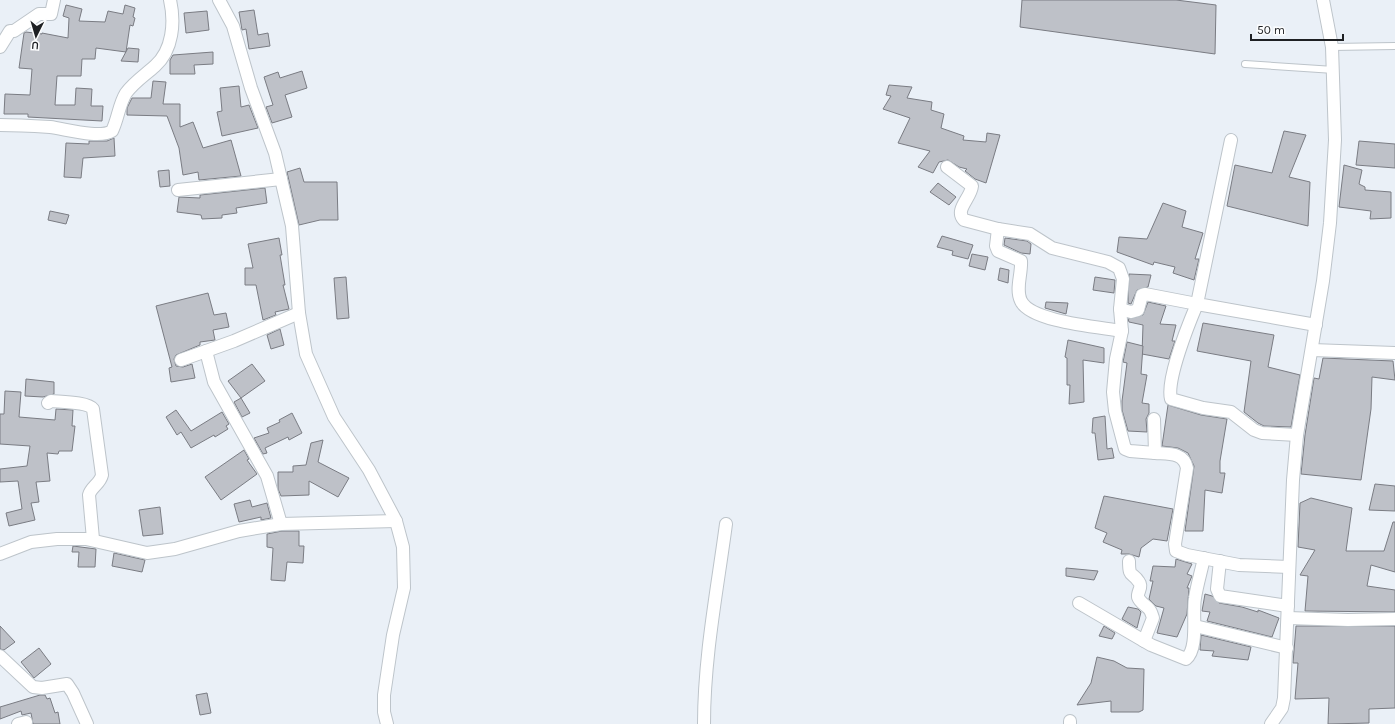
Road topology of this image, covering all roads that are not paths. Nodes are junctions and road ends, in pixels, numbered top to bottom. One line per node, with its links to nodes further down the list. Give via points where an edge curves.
1 (54, 0): 5 (street, via 51,14 39,14 14,31 10,31)
2 (170, 0): 10 (street, via 173,11 170,41 165,54 156,65 133,83 125,95 112,131 96,134)
3 (219, 0): 13 (street, via 233,26 251,88 275,153)
4 (1323, 0): 7 (street)
5 (0, 46)
6 (1395, 46): 7 (lane)
7 (1332, 47): 9 (street)
8 (1245, 64): 9 (lane)
9 (1334, 70): 19 (street, via 1336,140 1330,223)
10 (0, 125)
11 (1231, 140): 16 (street)
12 (947, 168): 15 (street, via 972,186 960,211 961,218)
13 (281, 179): 14 (street); 18 (street, via 292,226)
14 (178, 190)
15 (998, 230): 17 (street, via 1030,234 1052,248 1116,266 1123,279); 20 (street, via 998,251 1020,261 1019,297 1026,309 1044,318)
16 (1197, 304): 17 (street, via 1145,294 1142,295 1138,310 1131,312); 19 (street); 27 (street, via 1177,360 1171,399 1203,408 1231,412 1254,430 1262,433)
17 (1120, 309): 20 (street)
18 (298, 313): 21 (street, via 234,341); 29 (street, via 306,354 320,389 334,417 369,470)
19 (1316, 325): 22 (street)
20 (1122, 331): 28 (street, via 1113,392 1122,443 1127,450)
21 (206, 350): 24 (street); 30 (street, via 214,382 266,476)
22 (1312, 350): 23 (street); 27 (street)
23 (1395, 354)
24 (181, 360)
25 (48, 403): 32 (street, via 76,403 89,405 93,409 102,475 101,480 90,491)
26 (1154, 419): 28 (street)
27 (1297, 435): 37 (street)
28 (1154, 453): 34 (street, via 1180,456 1186,461 1175,548 1177,552)
29 (396, 521): 30 (street); 46 (street, via 403,547 404,588 387,667 384,695)
30 (281, 524): 32 (street, via 239,531 175,549 147,553)
31 (726, 524): 47 (street, via 709,646)
32 (93, 539): 33 (street, via 31,542)
33 (0, 554)
34 (1204, 558): 36 (street); 41 (street, via 1194,599)
35 (1129, 561): 42 (street, via 1129,571 1141,586 1138,597 1153,618)
36 (1220, 561): 37 (street, via 1239,565); 39 (street, via 1217,589 1220,596)
37 (1289, 567): 39 (street)
38 (1079, 603): 42 (street)
39 (1288, 612): 40 (street, via 1348,620); 43 (street)
40 (1395, 619)
41 (1195, 626): 42 (street, via 1190,655 1186,659); 43 (street)
42 (1144, 641)
43 (1287, 648): 48 (street, via 1283,703)
44 (0, 656): 45 (street, via 34,687 66,684 73,693)
45 (87, 724)
46 (387, 724)
47 (704, 724)
48 (1271, 724)

